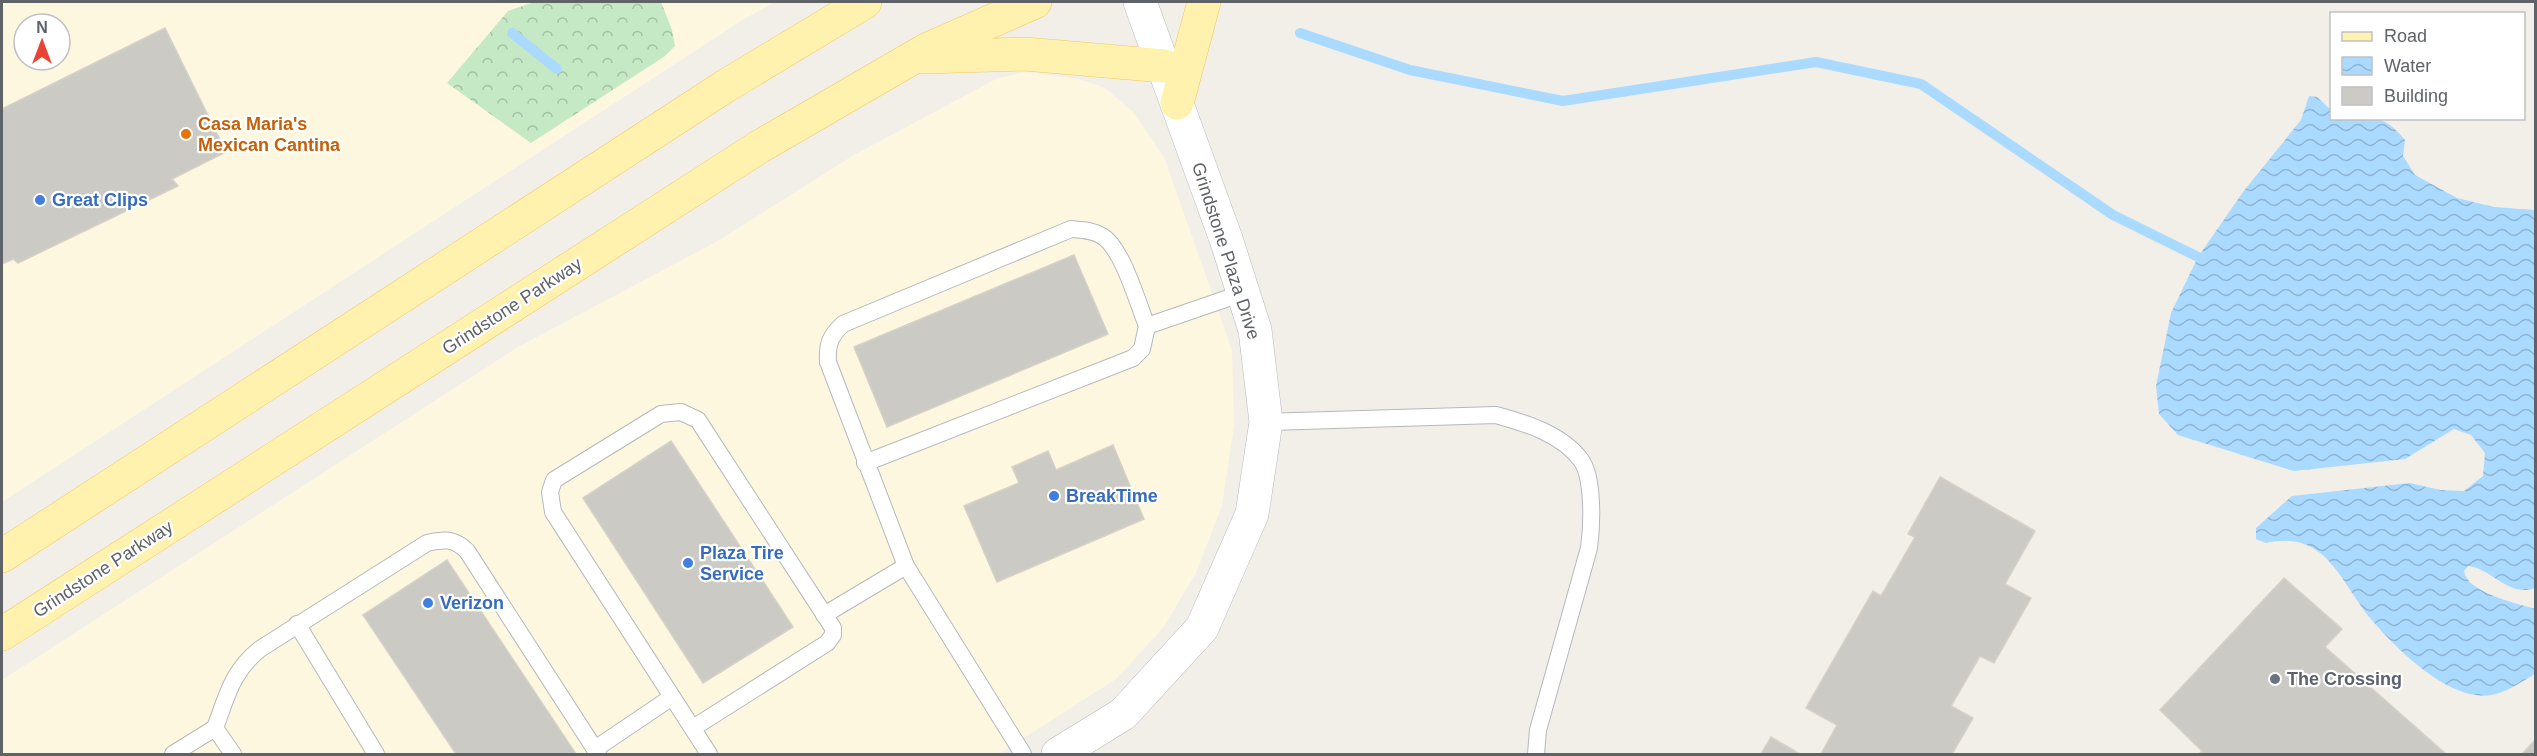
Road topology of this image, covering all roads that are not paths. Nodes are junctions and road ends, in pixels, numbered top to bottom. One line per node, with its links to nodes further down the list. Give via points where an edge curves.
1 (866, 2): 12 (main road, via 714,94)
2 (1035, 2): 5 (main road, Grindstone Parkway)
3 (1140, 2): 6 (street, Grindstone Plaza Drive)
4 (1204, 2): 7 (main road)
5 (913, 58): 6 (main road, via 1025,54); 16 (main road, Grindstone Parkway, via 759,147)
6 (1164, 66): 7 (street, Grindstone Plaza Drive)
7 (1177, 104): 8 (street, Grindstone Plaza Drive)
8 (1243, 293): 9 (lane); 10 (street, Grindstone Plaza Drive, via 1255,330)
9 (1147, 326): 11 (lane, via 1142,349 1133,358); 11 (lane, via 1117,251 1104,237 1089,230 1071,229 843,324 827,346 828,362)
10 (1266, 422): 26 (street, Grindstone Plaza Drive, via 1252,514 1202,628 1123,714); 27 (lane, via 1496,415 1527,423 1556,439 1582,461 1590,495 1589,548 1538,730)
11 (865, 463): 13 (lane)
12 (2, 556)
13 (906, 566): 14 (lane); 25 (lane)
14 (824, 615): 17 (lane, via 698,420 681,412 661,414 554,480 550,492 553,512); 19 (lane, via 832,628 827,642)
15 (297, 624): 18 (lane, via 243,662); 20 (lane, via 427,543 445,538 458,542); 23 (lane)
16 (2, 634)
17 (672, 697): 19 (lane); 20 (lane)
18 (215, 728): 21 (lane); 22 (lane)
19 (693, 728): 24 (lane)
20 (596, 752)
21 (173, 754)
22 (233, 754)
23 (376, 754)
24 (709, 754)
25 (1023, 754)
26 (1058, 754)
27 (1536, 754)

